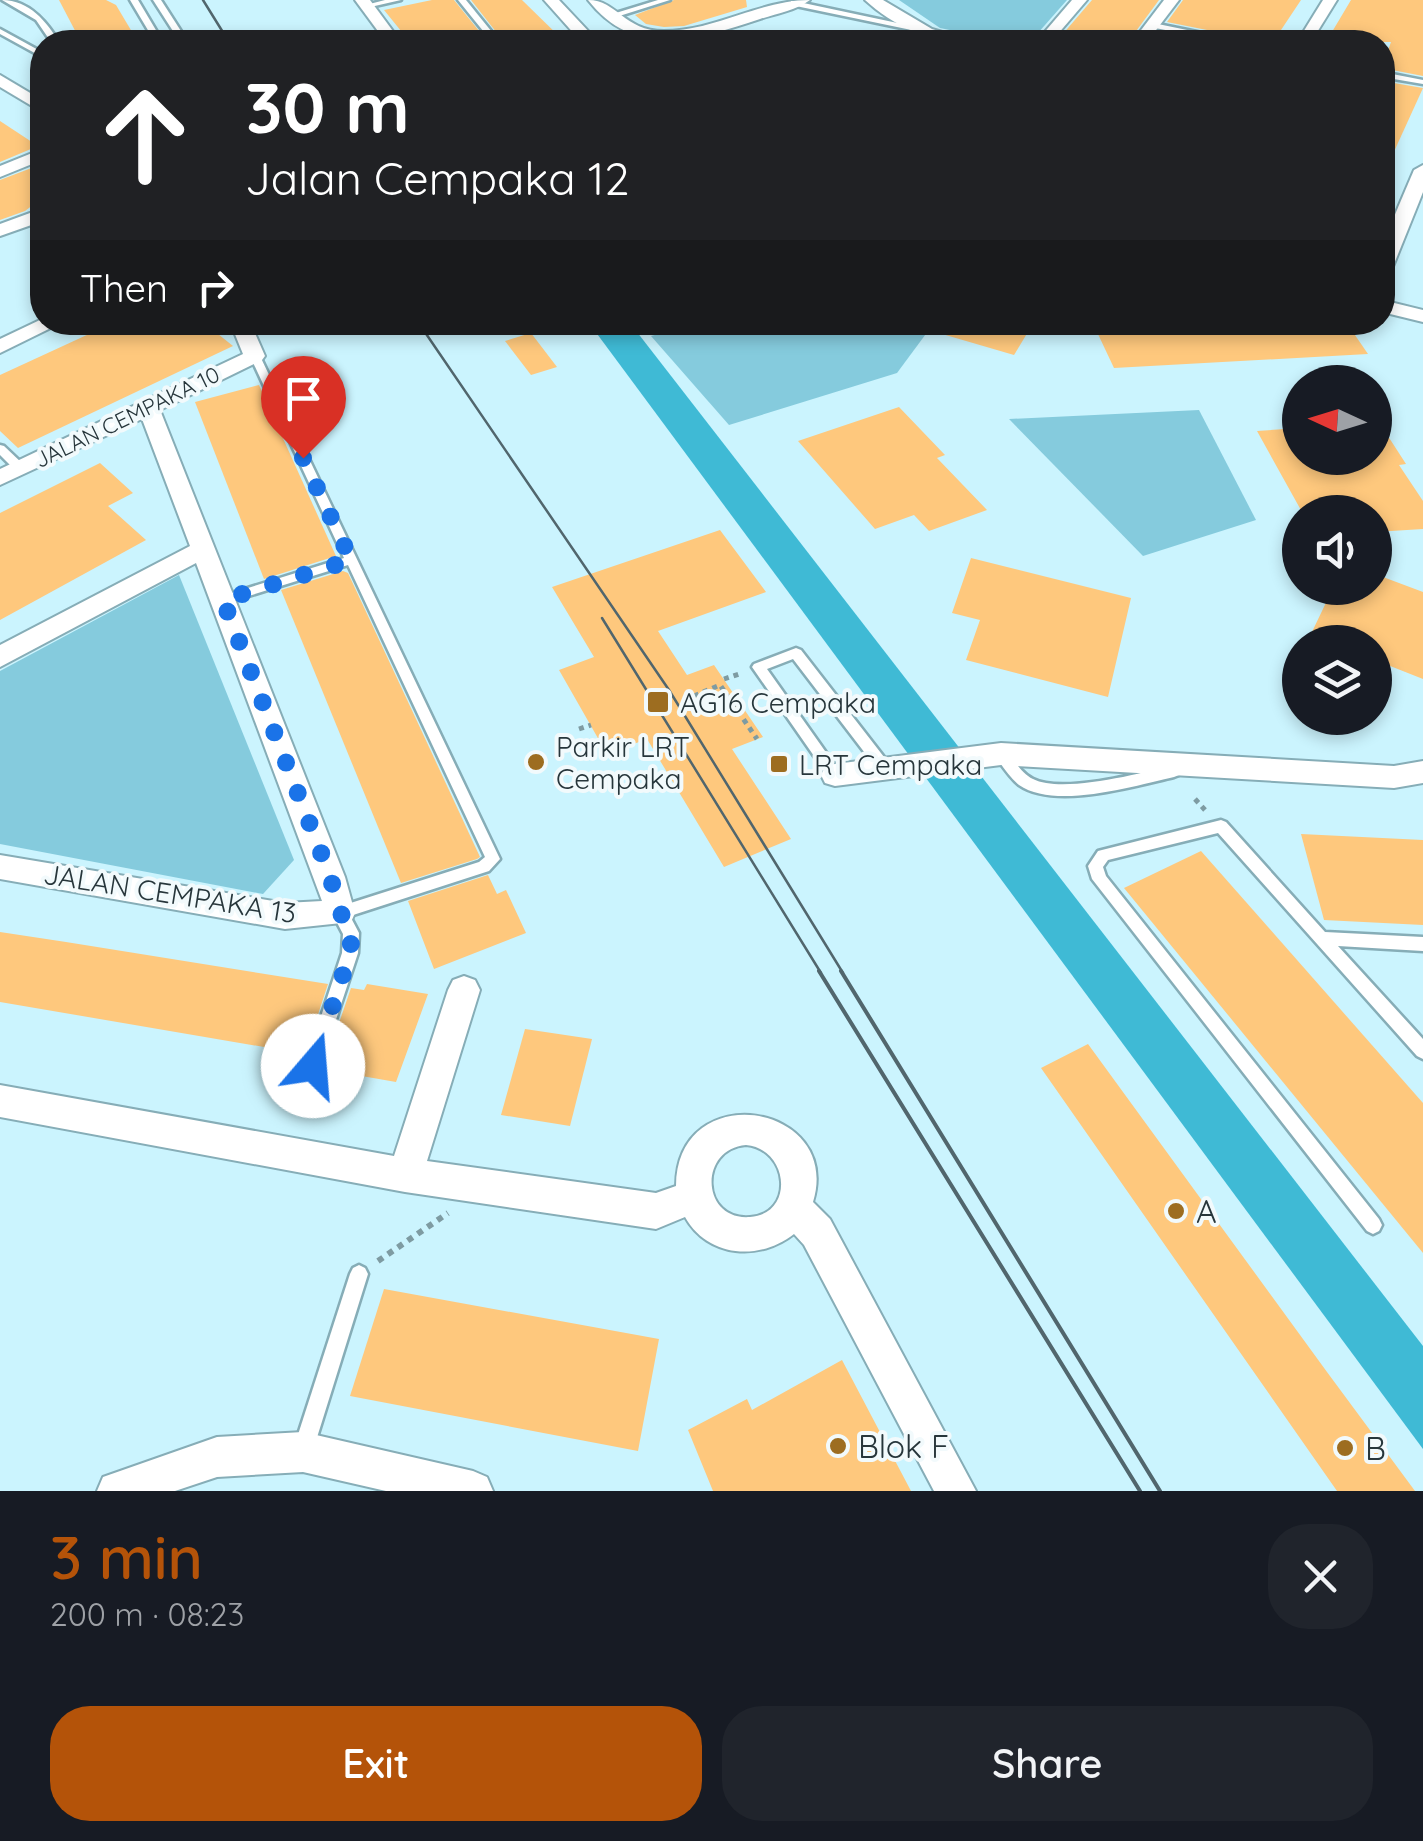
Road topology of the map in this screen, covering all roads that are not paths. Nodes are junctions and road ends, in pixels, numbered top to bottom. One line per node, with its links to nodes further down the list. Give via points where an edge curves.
1 (6, 0): 17 (lane)
2 (134, 0): 18 (lane)
3 (157, 0): 19 (lane)
4 (397, 0): 14 (lane)
5 (462, 0): 21 (lane)
6 (552, 0): 22 (street)
7 (595, 0): 15 (street)
8 (666, 0): 15 (lane)
9 (872, 0): 26 (street)
10 (1080, 0): 27 (street)
11 (1172, 0): 16 (street)
12 (1330, 0): 30 (street)
13 (798, 1): 24 (street); 25 (lane)
14 (364, 3): 20 (street)
15 (610, 16): 23 (street)
16 (1152, 24): 28 (street); 29 (lane)
17 (47, 30)
18 (152, 30)
19 (176, 30)
20 (385, 30)
21 (486, 30)
22 (579, 30)
23 (633, 30)
24 (698, 30)
25 (919, 30)
26 (924, 30)
27 (1054, 30)
28 (1147, 30)
29 (1180, 30)
30 (1311, 30)
31 (0, 32): 32 (lane)
32 (30, 48)
33 (1395, 77): 35 (lane)
34 (0, 80): 37 (street)
35 (1423, 82)
36 (30, 91): 37 (street)
37 (22, 94): 38 (street); 39 (street)
38 (30, 99)
39 (0, 102)
40 (30, 159): 42 (street)
41 (1423, 170): 44 (street)
42 (0, 172)
43 (1395, 212): 44 (street)
44 (1404, 214): 47 (street)
45 (30, 220): 46 (street)
46 (0, 230)
47 (1395, 236)
48 (1395, 309): 49 (street)
49 (1423, 316)
50 (30, 333): 52 (street)
51 (246, 335): 53 (street)
52 (0, 347)
53 (255, 356): 54 (street, JALAN CEMPAKA 10); 58 (lane)
54 (148, 407): 56 (street, JALAN CEMPAKA 10); 57 (street)
55 (0, 449): 56 (lane)
56 (10, 473)
57 (203, 549): 59 (street); 60 (street)
58 (351, 560): 59 (lane); 65 (lane, via 493,859)
59 (223, 600): 65 (street)
60 (0, 657)
61 (895, 769): 62 (street, via 991,755 1394,778); 63 (street); 63 (lane, via 796,653 759,667)
62 (1423, 772)
63 (836, 776)
64 (0, 867): 65 (street, JALAN CEMPAKA 13, via 286,916)
65 (340, 912): 70 (lane, via 352,932 350,953)
66 (1321, 938): 67 (lane); 69 (lane); 75 (lane, via 1221,826 1102,855 1096,866)
67 (1423, 944)
68 (464, 990): 72 (street)
69 (1423, 1051)
70 (313, 1066)
71 (0, 1101): 72 (street)
72 (405, 1175): 73 (street, via 656,1211)
73 (694, 1196): 74 (street, via 714,1224 730,1233 767,1231); 74 (street, via 692,1179 704,1148 716,1137 748,1128 780,1141 792,1155 799,1171)
74 (794, 1207): 80 (street, via 817,1232)
75 (1373, 1225)
76 (360, 1274): 77 (lane)
77 (303, 1452): 78 (street, via 217,1457); 79 (street)
78 (118, 1491)
79 (473, 1491)
80 (956, 1491)

